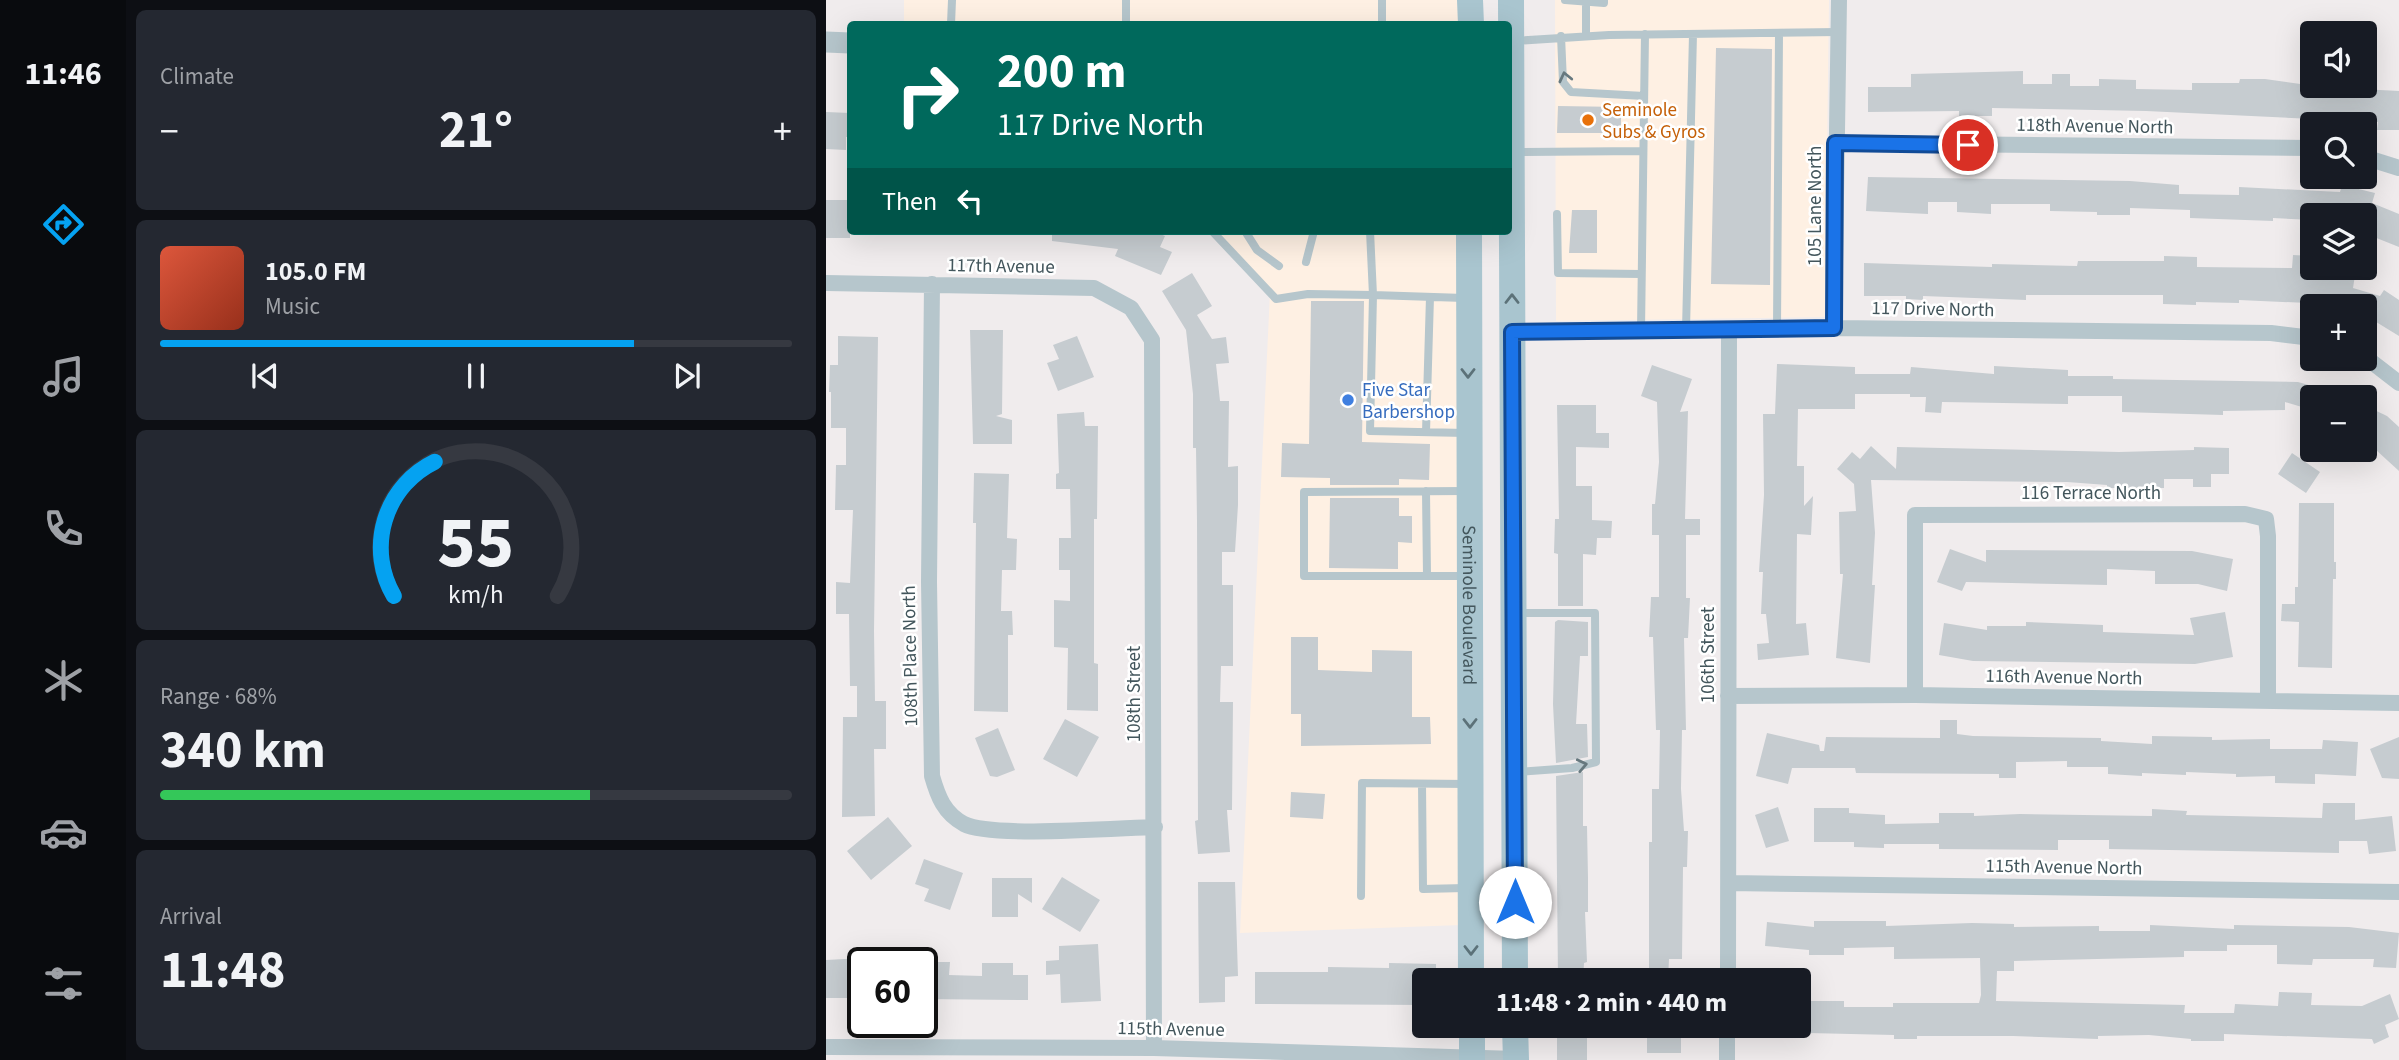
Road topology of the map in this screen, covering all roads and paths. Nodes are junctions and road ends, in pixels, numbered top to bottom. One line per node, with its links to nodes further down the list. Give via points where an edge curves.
1 (952, 0): 10 (lane)
2 (1126, 0): 11 (lane)
3 (1381, 0): 12 (lane)
4 (1470, 0): 13 (main road)
5 (1511, 0): 14 (main road)
6 (1565, 0): 9 (lane)
7 (1604, 0): 9 (lane)
8 (1839, 0): 15 (street, 105 Lane North)
9 (1586, 2): 20 (lane)
10 (951, 21)
11 (1126, 21)
12 (1382, 21)
13 (1471, 21)
14 (1510, 21)
15 (1838, 32): 16 (lane); 25 (street, 105 Lane North)
16 (1779, 33): 18 (lane); 46 (lane)
17 (1645, 34): 18 (lane); 20 (lane); 24 (lane)
18 (1693, 34): 47 (lane)
19 (1561, 36): 20 (lane); 22 (lane); 24 (lane, one-way to 19, via 1571,92 1563,82)
20 (1586, 36)
21 (826, 42): 23 (street)
22 (1512, 42)
23 (847, 43)
24 (1644, 96): 27 (lane)
25 (1835, 143): 26 (street, 118th Avenue North); 45 (street, 105 Lane North)
26 (2300, 148)
27 (1643, 151): 28 (lane); 39 (lane)
28 (1512, 152): 50 (main road, one-way to 28)
29 (2377, 161): 30 (street)
30 (2399, 169)
31 (1557, 214): 39 (lane, via 1558,273)
32 (1216, 235): 42 (lane, via 1276,299 1308,294)
33 (1248, 235): 38 (lane, via 1257,250)
34 (1313, 235): 37 (lane)
35 (1370, 235): 42 (lane)
36 (1469, 235): 44 (main road, Seminole Boulevard)
37 (1306, 262)
38 (1279, 266)
39 (1642, 274): 49 (lane)
40 (826, 283): 41 (street, 117th Avenue)
41 (932, 284): 52 (street, 117th Avenue, via 1094,288 1131,308); 71 (street, 108th Place North, via 929,582 932,776 938,799 967,825 1001,830)
42 (1373, 295): 43 (lane); 55 (lane, via 1370,431)
43 (1430, 297): 44 (lane); 55 (lane)
44 (1469, 298): 56 (main road, Seminole Boulevard, one-way to 56)
45 (1834, 328): 46 (street, 117 Drive North); 51 (street, 117 Drive North)
46 (1777, 329): 48 (street, 117 Drive North)
47 (1686, 330): 48 (street, 117 Drive North); 49 (street, 117 Drive North)
48 (1729, 330): 65 (street, 106th Street)
49 (1641, 331): 50 (street, 117 Drive North)
50 (1512, 332): 61 (main road)
51 (2300, 337)
52 (1152, 341): 71 (street, 108th Street)
53 (2377, 366): 54 (street)
54 (2399, 383)
55 (1426, 432): 56 (lane)
56 (1469, 433): 58 (main road, Seminole Boulevard)
57 (1426, 492): 58 (lane); 59 (lane); 59 (lane, via 1304,492 1304,576)
58 (1469, 492): 60 (main road, Seminole Boulevard)
59 (1427, 576): 60 (lane)
60 (1470, 576): 62 (main road, Seminole Boulevard)
61 (1514, 613): 63 (main road); 68 (lane, one-way to 61, via 1596,762 1595,613)
62 (1470, 686): 63 (main road); 70 (main road, Seminole Boulevard, one-way to 70)
63 (1514, 686): 68 (main road)
64 (1915, 695): 65 (street, 116th Avenue North); 66 (street, 116th Avenue North); 66 (street, 116 Terrace North, via 1915,515 2245,514 2266,519)
65 (1728, 696): 72 (street, 106th Street)
66 (2268, 700): 67 (street, 116th Avenue North)
67 (2399, 703)
68 (1514, 772): 77 (main road)
69 (1422, 784): 70 (lane); 73 (lane, via 1423,889); 75 (lane, via 1362,783)
70 (1471, 784): 73 (main road, Seminole Boulevard)
71 (1155, 827): 83 (street, 108th Street)
72 (1729, 883): 74 (street, 115th Avenue North); 78 (street, 106th Street)
73 (1471, 888): 76 (main road, Seminole Boulevard, one-way to 76)
74 (2399, 892)
75 (1361, 896)
76 (1471, 968)
77 (1515, 968)
78 (1728, 968)
79 (1472, 1038): 84 (main road)
80 (1515, 1038): 85 (main road)
81 (1727, 1038): 86 (street)
82 (826, 1047): 83 (street, 115th Avenue)
83 (1154, 1048): 84 (street, 115th Avenue)
84 (1472, 1059): 85 (street, 115th Avenue)
85 (1516, 1059)
86 (1727, 1060)

